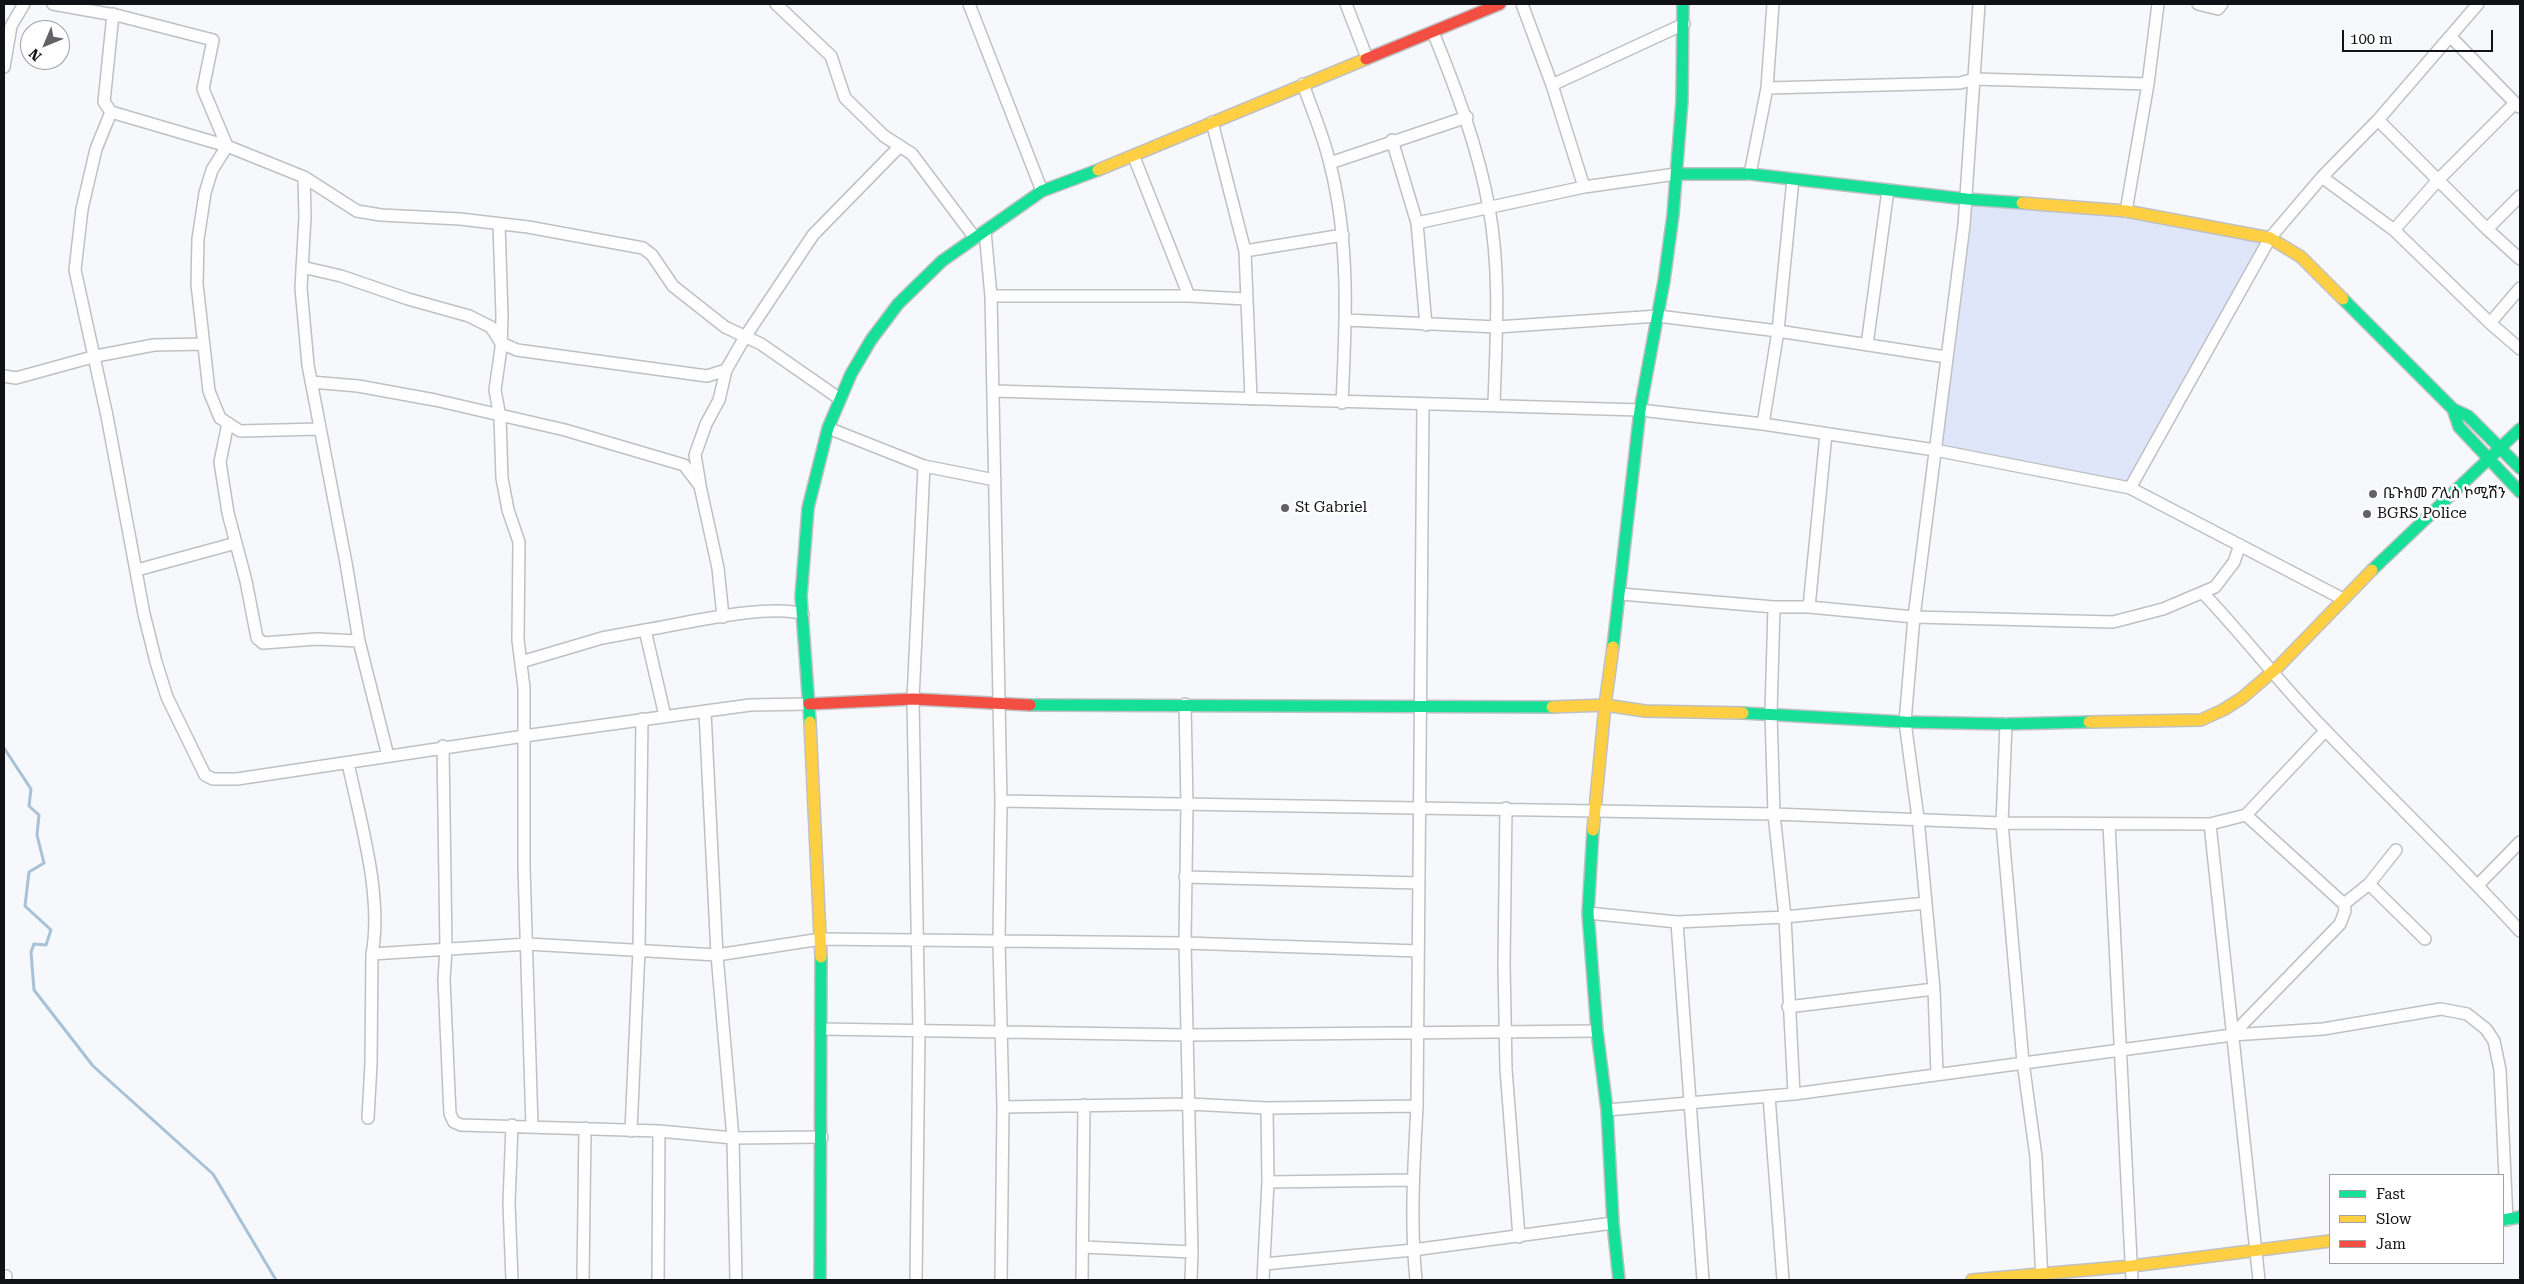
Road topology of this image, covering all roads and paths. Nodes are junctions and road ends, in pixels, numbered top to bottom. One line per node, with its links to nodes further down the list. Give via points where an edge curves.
1 (24, 4): 21 (street, via 11,26)
2 (53, 4): 16 (street)
3 (776, 4): 34 (street, via 831,56 845,98 884,136)
4 (969, 4): 45 (street)
5 (1346, 4): 20 (street)
6 (1500, 4): 15 (street)
7 (1522, 4): 25 (street)
8 (1683, 4): 17 (street)
9 (1773, 4): 26 (street)
10 (1979, 4): 22 (street)
11 (2158, 4): 24 (street)
12 (2198, 4): 13 (street, via 2218,9)
13 (2222, 4)
14 (2478, 4): 19 (street)
15 (1473, 8): 18 (street)
16 (113, 14): 28 (street, via 104,102); 33 (street, via 213,40 204,89)
17 (1684, 24): 25 (street); 37 (street)
18 (1433, 32): 20 (street); 29 (street)
19 (2451, 37): 27 (street); 30 (street)
20 (1367, 58): 23 (street)
21 (4, 67)
22 (1974, 79): 24 (street); 26 (street, via 1960,83); 47 (street)
23 (1303, 84): 31 (street); 36 (street)
24 (2148, 84): 49 (street)
25 (1552, 85): 43 (street)
26 (1767, 88): 38 (street)
27 (2518, 105): 42 (street)
28 (111, 112): 33 (street); 75 (street, via 96,149 82,209 75,270)
29 (1467, 117): 32 (street); 48 (street)
30 (2378, 120): 40 (street); 42 (street)
31 (1212, 122): 35 (street); 57 (street)
32 (1392, 140): 36 (street); 50 (street)
33 (227, 146): 39 (street); 72 (street, via 212,170 198,239 197,284)
34 (900, 146): 54 (street, via 912,154); 70 (street, via 813,235)
35 (1134, 157): 45 (street); 62 (street)
36 (1330, 163): 55 (street)
37 (1676, 174): 38 (street); 43 (street); 64 (street)
38 (1750, 174): 41 (street)
39 (304, 177): 51 (street, via 357,211); 59 (street, via 306,217)
40 (2322, 177): 53 (street); 56 (street)
41 (1793, 179): 44 (street); 69 (street)
42 (2438, 180): 52 (street); 53 (street)
43 (1584, 187): 48 (street)
44 (1888, 190): 47 (street); 73 (street)
45 (1042, 192): 54 (street)
46 (2520, 196): 52 (street)
47 (1966, 199): 49 (street); 76 (street)
48 (1489, 209): 50 (street); 68 (street, via 1497,282)
49 (2126, 211): 56 (street)
50 (1417, 223): 67 (street)
51 (499, 224): 70 (street, via 643,248 652,255 673,286 725,327); 71 (street)
52 (2487, 229): 58 (street)
53 (2394, 230): 66 (street)
54 (980, 235): 61 (street); 81 (street, via 942,261 898,304 871,340)
55 (1343, 235): 57 (street); 65 (street)
56 (2270, 238): 86 (street, via 2301,257); 102 (street)
57 (1245, 251): 63 (street)
58 (2520, 259)
59 (302, 267): 71 (street, via 470,316 491,327); 79 (street, via 301,288)
60 (2520, 288): 66 (street)
61 (991, 296): 62 (street); 80 (street)
62 (1189, 296): 63 (street)
63 (1247, 299): 82 (street)
64 (1658, 316): 68 (street); 69 (street); 87 (street)
65 (1346, 320): 67 (street); 83 (street)
66 (2490, 323): 74 (street)
67 (1426, 325): 68 (street)
68 (1497, 327): 85 (street)
69 (1778, 331): 73 (street); 90 (street)
70 (745, 337): 77 (street); 81 (street, via 761,344)
71 (501, 343): 77 (street, via 517,350 550,356 707,376); 88 (street, via 495,390)
72 (204, 344): 75 (street, via 154,345); 89 (street, via 209,391 220,418)
73 (1867, 345): 76 (street)
74 (2520, 349)
75 (93, 357): 78 (street, via 16,378); 106 (street)
76 (1946, 357): 96 (street)
77 (726, 370): 101 (street, via 719,400 695,455)
78 (4, 376)
79 (311, 382): 88 (street, via 358,386); 92 (street)
80 (993, 391): 82 (street); 100 (street)
81 (840, 399): 91 (street)
82 (1251, 399): 83 (street)
83 (1342, 403): 84 (street)
84 (1423, 404): 85 (street); 124 (street)
85 (1494, 405): 87 (street)
86 (2453, 409): 95 (street, via 2468,416); 97 (street, via 2460,427)
87 (1640, 410): 90 (street); 108 (street)
88 (500, 416): 101 (street, via 565,430 684,466); 117 (street, via 502,478 519,542 518,640)
89 (228, 423): 92 (street, via 240,431); 104 (street, via 220,462)
90 (1763, 424): 94 (street)
91 (828, 428): 98 (street); 112 (street, via 808,508 801,597)
92 (319, 429): 116 (street)
93 (2520, 430): 95 (street)
94 (1826, 434): 96 (street); 111 (street)
95 (2500, 448): 97 (street); 99 (street)
96 (1935, 450): 102 (street); 114 (street)
97 (2489, 460): 103 (street); 109 (street)
98 (924, 466): 100 (street); 119 (street)
99 (2520, 468)
100 (995, 480): 122 (street)
101 (700, 486): 113 (street, via 718,568)
102 (2130, 488): 105 (street)
103 (2520, 492)
104 (236, 543): 106 (street); 116 (street, via 257,638 263,643 317,639)
105 (2240, 545): 107 (street, via 2234,562 2215,587); 109 (street)
106 (137, 570): 135 (street, via 144,614 167,697 205,774 213,779 237,779)
107 (2203, 593): 114 (street, via 2163,610 2113,622); 118 (street)
108 (1621, 594): 110 (street); 123 (street)
109 (2343, 599): 118 (street)
110 (1774, 607): 111 (street); 126 (street)
111 (1809, 607): 114 (street)
112 (803, 614): 113 (street, via 789,610); 120 (street)
113 (723, 617): 115 (street)
114 (1914, 617): 129 (street)
115 (644, 630): 117 (street, via 602,638); 127 (street)
116 (359, 641): 134 (street)
117 (521, 662): 132 (street)
118 (2274, 671): 130 (street, via 2222,712 2201,720); 131 (street)
119 (913, 699): 120 (street); 122 (street); 161 (street)
120 (810, 704): 125 (street, via 750,705); 159 (street)
121 (1185, 704): 122 (street); 124 (street); 137 (street)
122 (1000, 705): 136 (street)
123 (1605, 705): 124 (street); 126 (street, via 1645,711); 140 (street)
124 (1421, 706): 138 (street)
125 (705, 712): 127 (street); 169 (street)
126 (1771, 713): 129 (street); 141 (street)
127 (666, 716): 128 (street)
128 (642, 718): 132 (street); 166 (street)
129 (1905, 722): 130 (street); 143 (street)
130 (2006, 724): 144 (street)
131 (2325, 731): 142 (street); 152 (street)
132 (524, 736): 133 (street); 164 (street, via 524,867)
133 (442, 746): 134 (street); 165 (street)
134 (388, 756): 135 (street)
135 (348, 763): 168 (street, via 372,886)
136 (1001, 800): 137 (street); 162 (street)
137 (1188, 805): 138 (street); 149 (street)
138 (1420, 806): 139 (street); 150 (street)
139 (1506, 808): 140 (street); 177 (street, via 1504,964)
140 (1594, 811): 141 (street); 155 (street)
141 (1774, 814): 143 (street); 156 (street)
142 (2246, 814): 146 (street); 154 (street)
143 (1918, 818): 144 (street); 153 (street)
144 (2002, 823): 145 (street); 181 (street)
145 (2109, 824): 146 (street); 180 (street)
146 (2210, 824): 179 (street)
147 (2520, 842): 152 (street)
148 (2396, 850): 151 (street)
149 (1185, 877): 150 (street); 163 (street)
150 (1419, 883): 167 (street)
151 (2369, 884): 154 (street); 160 (street)
152 (2478, 885): 158 (street)
153 (1926, 903): 156 (street); 170 (street)
154 (2344, 904): 179 (street, via 2340,924)
155 (1588, 913): 157 (street); 173 (street)
156 (1784, 917): 157 (street); 171 (street)
157 (1677, 922): 186 (street)
158 (2520, 931)
159 (821, 938): 161 (street); 169 (street); 172 (street)
160 (2425, 939)
161 (917, 941): 162 (street); 174 (street)
162 (999, 942): 163 (street); 175 (street)
163 (1185, 943): 167 (street); 178 (street)
164 (528, 944): 165 (street); 166 (street); 194 (street)
165 (446, 948): 168 (street); 193 (street, via 444,980 450,1114 454,1122 461,1125)
166 (639, 950): 169 (street); 196 (street)
167 (1418, 951): 176 (street)
168 (372, 954): 192 (street, via 372,1063)
169 (717, 955): 199 (street)
170 (1934, 989): 171 (street); 182 (street)
171 (1788, 1007): 183 (street)
172 (822, 1029): 174 (street); 198 (street)
173 (1597, 1031): 177 (street); 191 (street)
174 (919, 1032): 175 (street); 221 (street)
175 (1000, 1032): 178 (street); 189 (street)
176 (1418, 1032): 177 (street); 178 (street); 188 (street)
177 (1507, 1033): 207 (street, via 1506,1069)
178 (1188, 1035): 185 (street)
179 (2232, 1035): 180 (street); 200 (street, via 2323,1030 2441,1010 2471,1017 2486,1029 2494,1041 2500,1070); 211 (street)
180 (2120, 1049): 181 (street); 214 (street)
181 (2022, 1062): 182 (street); 215 (street, via 2036,1157)
182 (1937, 1074): 183 (street)
183 (1794, 1094): 184 (street)
184 (1769, 1096): 186 (street); 229 (street)
185 (1189, 1104): 187 (street); 190 (street); 212 (street)
186 (1690, 1104): 191 (street); 228 (street)
187 (1084, 1105): 189 (street); 209 (street)
188 (1418, 1106): 190 (street); 201 (street)
189 (1003, 1107): 222 (street)
190 (1267, 1108): 202 (street)
191 (1607, 1110): 206 (street)
192 (368, 1118)
193 (512, 1125): 194 (street); 216 (street, via 509,1203)
194 (532, 1127): 195 (street)
195 (585, 1128): 196 (street); 217 (street)
196 (631, 1131): 197 (street)
197 (659, 1131): 199 (street); 218 (street)
198 (822, 1137): 199 (street); 220 (street)
199 (733, 1138): 219 (street)
200 (2503, 1174)
201 (1413, 1180): 202 (street); 210 (street)
202 (1268, 1182): 213 (street)
203 (2504, 1190): 205 (street)
204 (2520, 1217): 205 (street)
205 (2505, 1220)
206 (1613, 1223): 207 (street); 227 (street)
207 (1519, 1237): 210 (street)
208 (2329, 1241): 211 (street)
209 (1083, 1247): 212 (street); 223 (street)
210 (1413, 1250): 213 (street); 226 (street)
211 (2257, 1250): 214 (street); 232 (street)
212 (1192, 1252): 224 (street)
213 (1264, 1264): 225 (street)
214 (2132, 1266): 215 (street); 231 (street)
215 (2042, 1276): 230 (street)
216 (512, 1280)
217 (582, 1280)
218 (658, 1280)
219 (736, 1280)
220 (820, 1280)
221 (916, 1280)
222 (1001, 1280)
223 (1082, 1280)
224 (1191, 1280)
225 (1263, 1280)
226 (1416, 1280)
227 (1620, 1280)
228 (1703, 1280)
229 (1783, 1280)
230 (1972, 1280)
231 (2132, 1280)
232 (2260, 1280)

